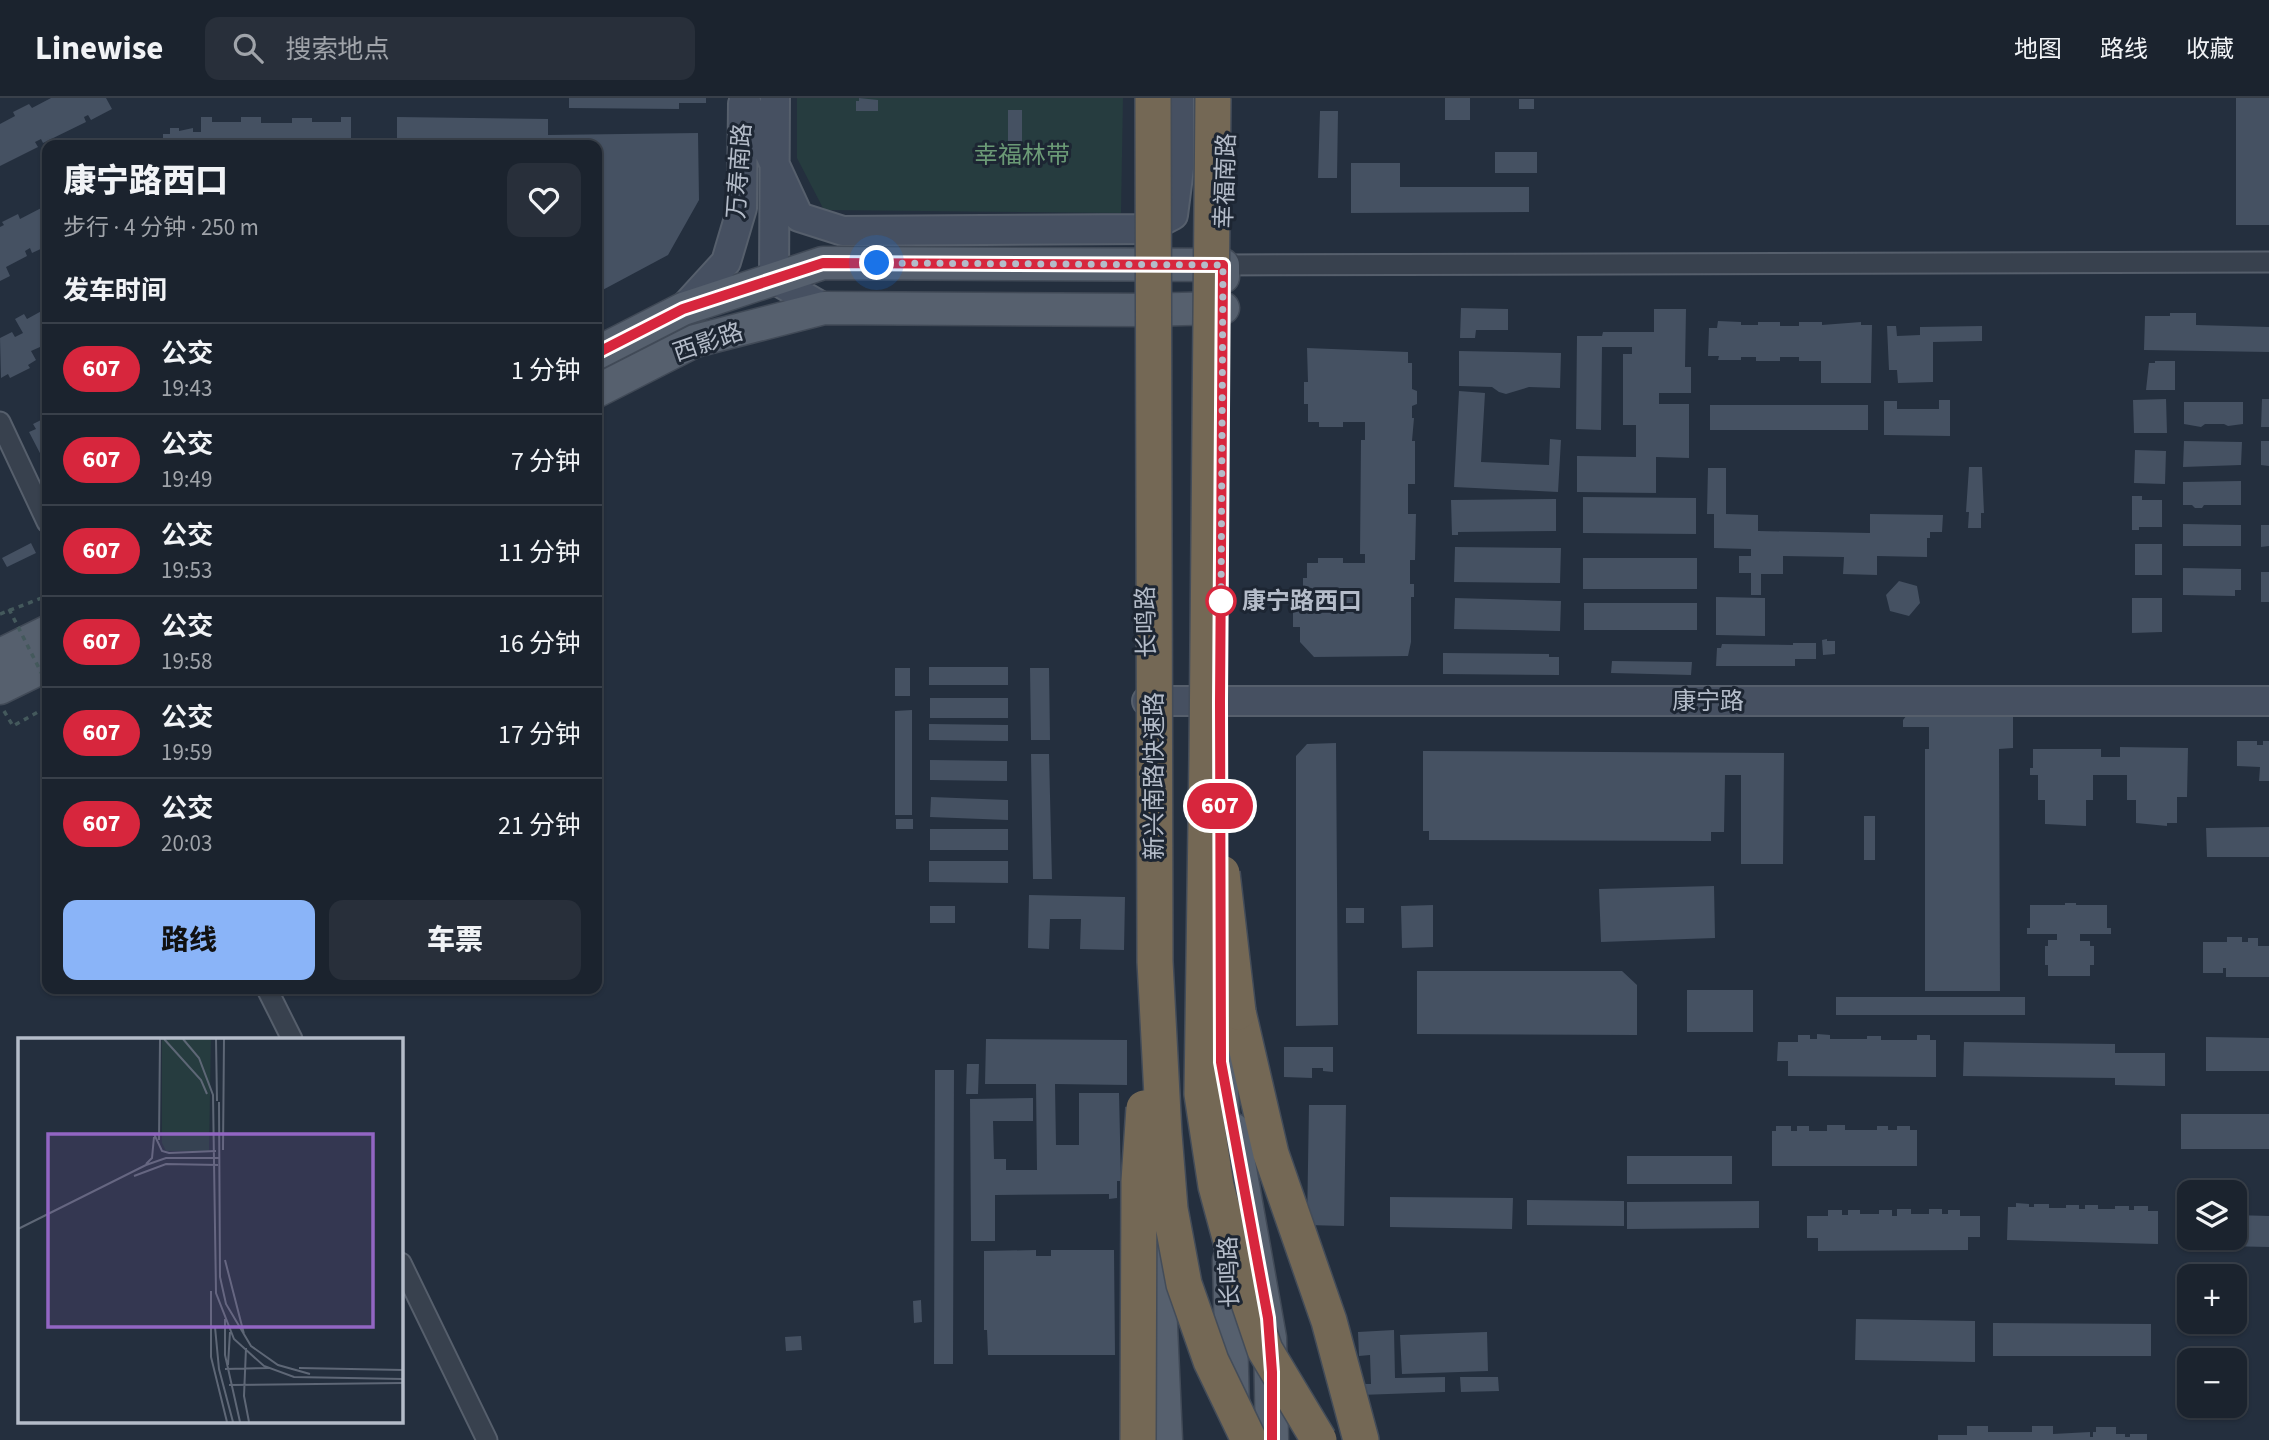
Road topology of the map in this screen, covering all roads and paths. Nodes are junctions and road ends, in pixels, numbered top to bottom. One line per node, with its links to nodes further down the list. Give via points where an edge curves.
1 (743, 98): 7 (main road); 15 (main road, 万寿南路, via 742,208 726,262)
2 (775, 98): 7 (main road)
3 (1178, 98): 8 (main road)
4 (1213, 98): 34 (highway, 新兴南路快速路, bridge)
5 (1228, 98): 11 (main road, 幸福南路)
6 (1151, 108): 35 (highway, 新兴南路快速路, bridge)
7 (774, 162): 8 (main road, via 799,216 843,231 1146,229 1173,215); 12 (main road)
8 (1179, 168): 11 (main road)
9 (2269, 262): 11 (street)
10 (1143, 265): 11 (main road); 12 (main road, via 823,263); 16 (main road, 长鸣路)
11 (1223, 265): 14 (main road, 长鸣路)
12 (774, 279): 13 (main road); 15 (main road)
13 (824, 307): 16 (main road, 西影路); 18 (main road, 西影路, via 695,341)
14 (1223, 308): 16 (main road, 西影路); 31 (main road, 长鸣路)
15 (683, 309): 17 (main road, 西影路)
16 (1143, 310): 29 (main road, 长鸣路)
17 (602, 350)
18 (602, 388)
19 (0, 422): 20 (street)
20 (42, 511)
21 (42, 598): 22 (path)
22 (9, 609): 23 (path); 27 (path, bridge)
23 (0, 614)
24 (42, 634): 25 (main road)
25 (0, 655)
26 (42, 667): 28 (main road)
27 (42, 674)
28 (0, 688)
29 (1147, 701): 31 (main road, 康宁路); 42 (main road, 长鸣路, via 1149,1051)
30 (2269, 701): 31 (main road, 康宁路)
31 (1220, 702): 38 (main road, 长鸣路)
32 (0, 704): 33 (path, via 13,726)
33 (42, 710)
34 (1208, 754): 46 (highway, 新兴南路快速路, bridge, via 1202,1094 1216,1186 1265,1350); 47 (highway, bridge, via 1238,1012 1271,1154 1329,1321)
35 (1155, 962): 41 (highway, bridge, via 1139,1181); 44 (highway, 新兴南路快速路, bridge, via 1170,1209 1184,1284 1211,1361)
36 (270, 994): 37 (street)
37 (292, 1038)
38 (1221, 1062): 43 (main road, 长鸣路); 45 (main road, via 1268,1325)
39 (402, 1265): 40 (street)
40 (487, 1440)
41 (1138, 1440)
42 (1166, 1440)
43 (1233, 1440)
44 (1249, 1440)
45 (1272, 1440)
46 (1319, 1440)
47 (1361, 1440)

